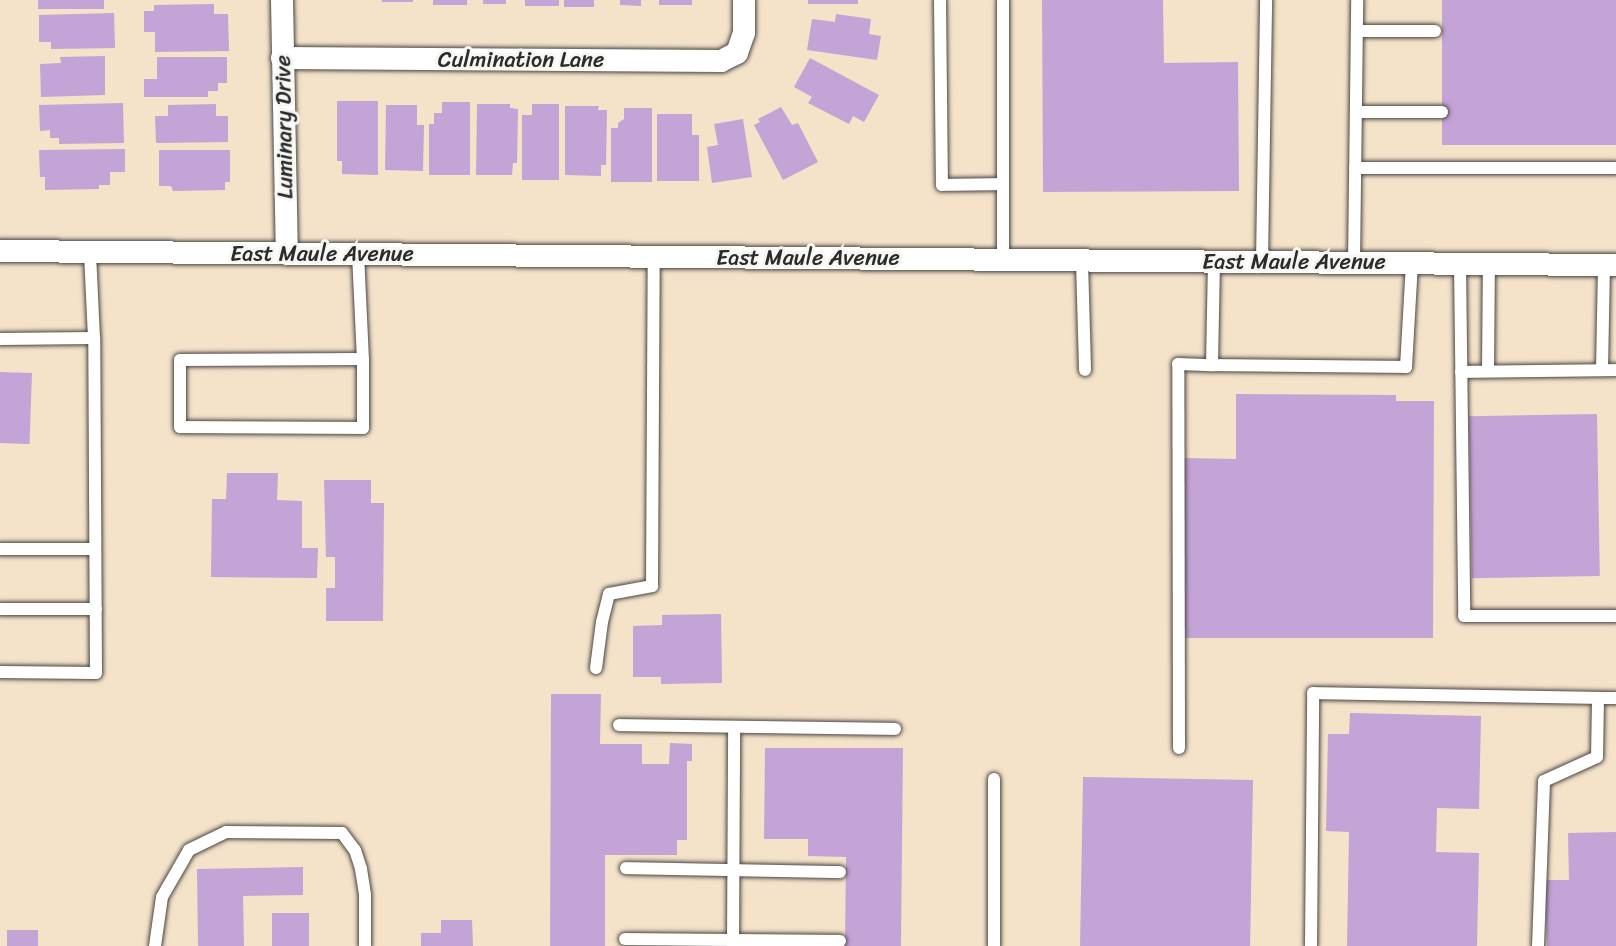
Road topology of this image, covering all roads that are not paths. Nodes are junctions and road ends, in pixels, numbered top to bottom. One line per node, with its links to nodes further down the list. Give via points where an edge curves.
1 (282, 0): 9 (street, Luminary Drive)
2 (744, 0): 9 (street, Culmination Lane, via 744,33 738,53 721,61)
3 (940, 0): 14 (lane, via 942,185)
4 (1004, 0): 14 (lane)
5 (1266, 0): 23 (lane)
6 (1357, 0): 7 (lane)
7 (1357, 31): 8 (lane); 10 (lane)
8 (1435, 31)
9 (282, 58): 17 (street, Luminary Drive)
10 (1356, 112): 11 (lane); 12 (lane)
11 (1442, 112)
12 (1355, 168): 13 (lane); 24 (lane)
13 (1616, 168)
14 (1003, 184): 20 (lane)
15 (0, 251): 16 (street, East Maule Avenue)
16 (90, 252): 17 (street, East Maule Avenue); 29 (lane)
17 (287, 254): 18 (street, East Maule Avenue)
18 (358, 254): 19 (street, East Maule Avenue); 31 (lane)
19 (654, 257): 20 (street, East Maule Avenue); 43 (lane, via 652,586 609,594)
20 (1003, 260): 21 (street, East Maule Avenue)
21 (1082, 261): 22 (street, East Maule Avenue); 33 (lane)
22 (1214, 261): 23 (street, East Maule Avenue); 32 (lane)
23 (1262, 262): 24 (street, East Maule Avenue)
24 (1354, 263): 25 (street, East Maule Avenue)
25 (1412, 263): 26 (street, East Maule Avenue); 32 (lane, via 1406,367)
26 (1460, 264): 27 (street, East Maule Avenue); 37 (lane)
27 (1489, 264): 28 (street, East Maule Avenue); 36 (lane)
28 (1610, 265): 34 (lane)
29 (94, 338): 30 (lane); 39 (lane)
30 (0, 339)
31 (363, 359): 31 (lane, via 363,428 180,427 180,360)
32 (1212, 365): 50 (lane, via 1178,364)
33 (1084, 370)
34 (1602, 370): 35 (lane); 36 (lane)
35 (1616, 370)
36 (1488, 371): 37 (lane)
37 (1461, 372): 42 (lane, via 1464,615)
38 (0, 549): 39 (lane)
39 (95, 549): 41 (lane)
40 (0, 609): 41 (lane)
41 (96, 609): 44 (lane, via 96,673)
42 (1616, 616)
43 (596, 668)
44 (0, 672)
45 (1598, 698): 46 (lane); 61 (lane, via 1313,693); 62 (lane, via 1597,757 1544,781)
46 (1616, 698)
47 (619, 725): 48 (lane)
48 (734, 727): 49 (lane); 53 (lane)
49 (895, 729)
50 (1179, 748)
51 (994, 779): 60 (lane)
52 (626, 868): 53 (lane)
53 (732, 870): 54 (lane); 57 (lane)
54 (840, 872)
55 (625, 939): 57 (lane)
56 (840, 941): 57 (lane)
57 (733, 943)
58 (155, 946): 59 (lane, via 162,897 189,850 226,832 342,833 355,850 361,869)
59 (365, 946)
60 (994, 946)
61 (1311, 946)
62 (1538, 946)

